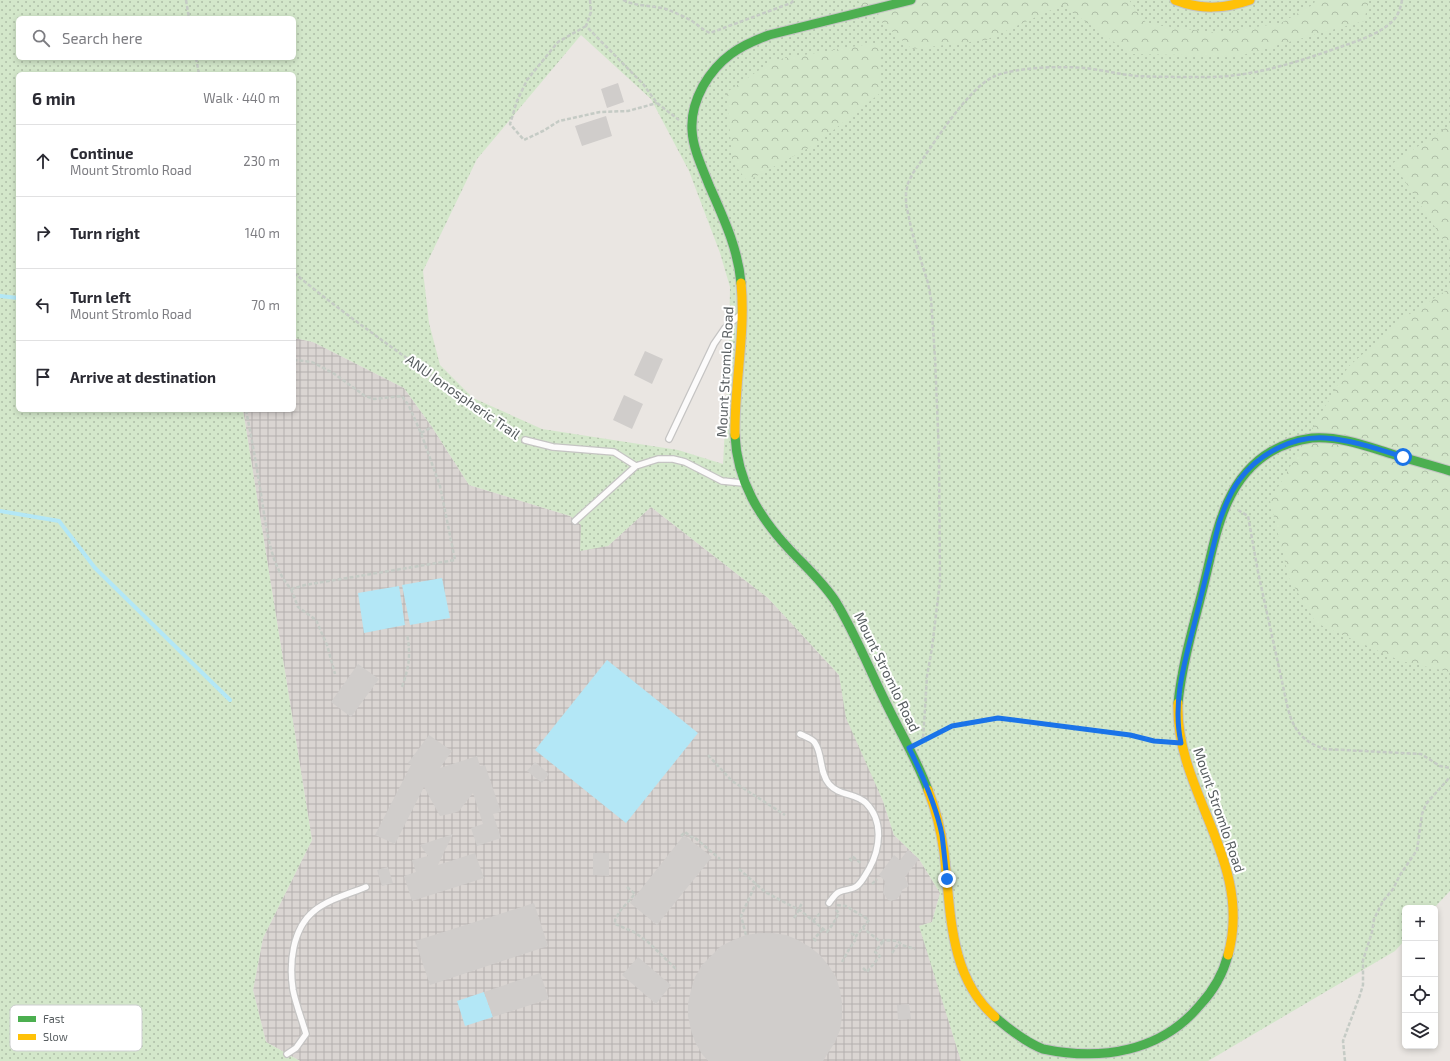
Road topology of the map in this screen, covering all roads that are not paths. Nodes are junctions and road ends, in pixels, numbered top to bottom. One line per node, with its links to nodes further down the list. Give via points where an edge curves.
1 (911, 0): 4 (street, Mount Stromlo Road, via 772,34 741,46 716,66 706,80 695,104 692,121 695,152 731,238 742,281)
2 (1175, 0): 3 (street, via 1202,8 1241,4)
3 (1250, 0)
4 (743, 312): 5 (lane, via 724,328 714,344); 9 (street, Mount Stromlo Road, via 735,442)
5 (670, 439)
6 (525, 440): 7 (lane, ANU Ionospheric Trail, via 553,447 614,452)
7 (636, 466): 9 (lane, via 658,459 673,459 685,462 722,481); 10 (lane)
8 (1450, 471): 9 (street, Mount Stromlo Road, via 1354,442 1325,438 1299,440 1270,452 1239,479 1226,502 1219,523 1181,675 1177,727 1185,759 1226,866 1232,899 1234,933 1227,961 1218,982 1199,1008 1163,1040 1119,1056 1090,1058 1043,1050 1024,1040 989,1013 978,999 956,956 943,847 937,817 926,784 843,614 824,585 761,516)
9 (745, 483)
10 (575, 521)
11 (800, 734): 13 (lane, via 815,742 829,785 865,802 871,808 878,825 878,846 865,878 856,887 839,892)
12 (366, 887): 14 (lane, via 326,903 313,912 298,933 292,970 293,991 306,1034)
13 (829, 903)
14 (288, 1054)

